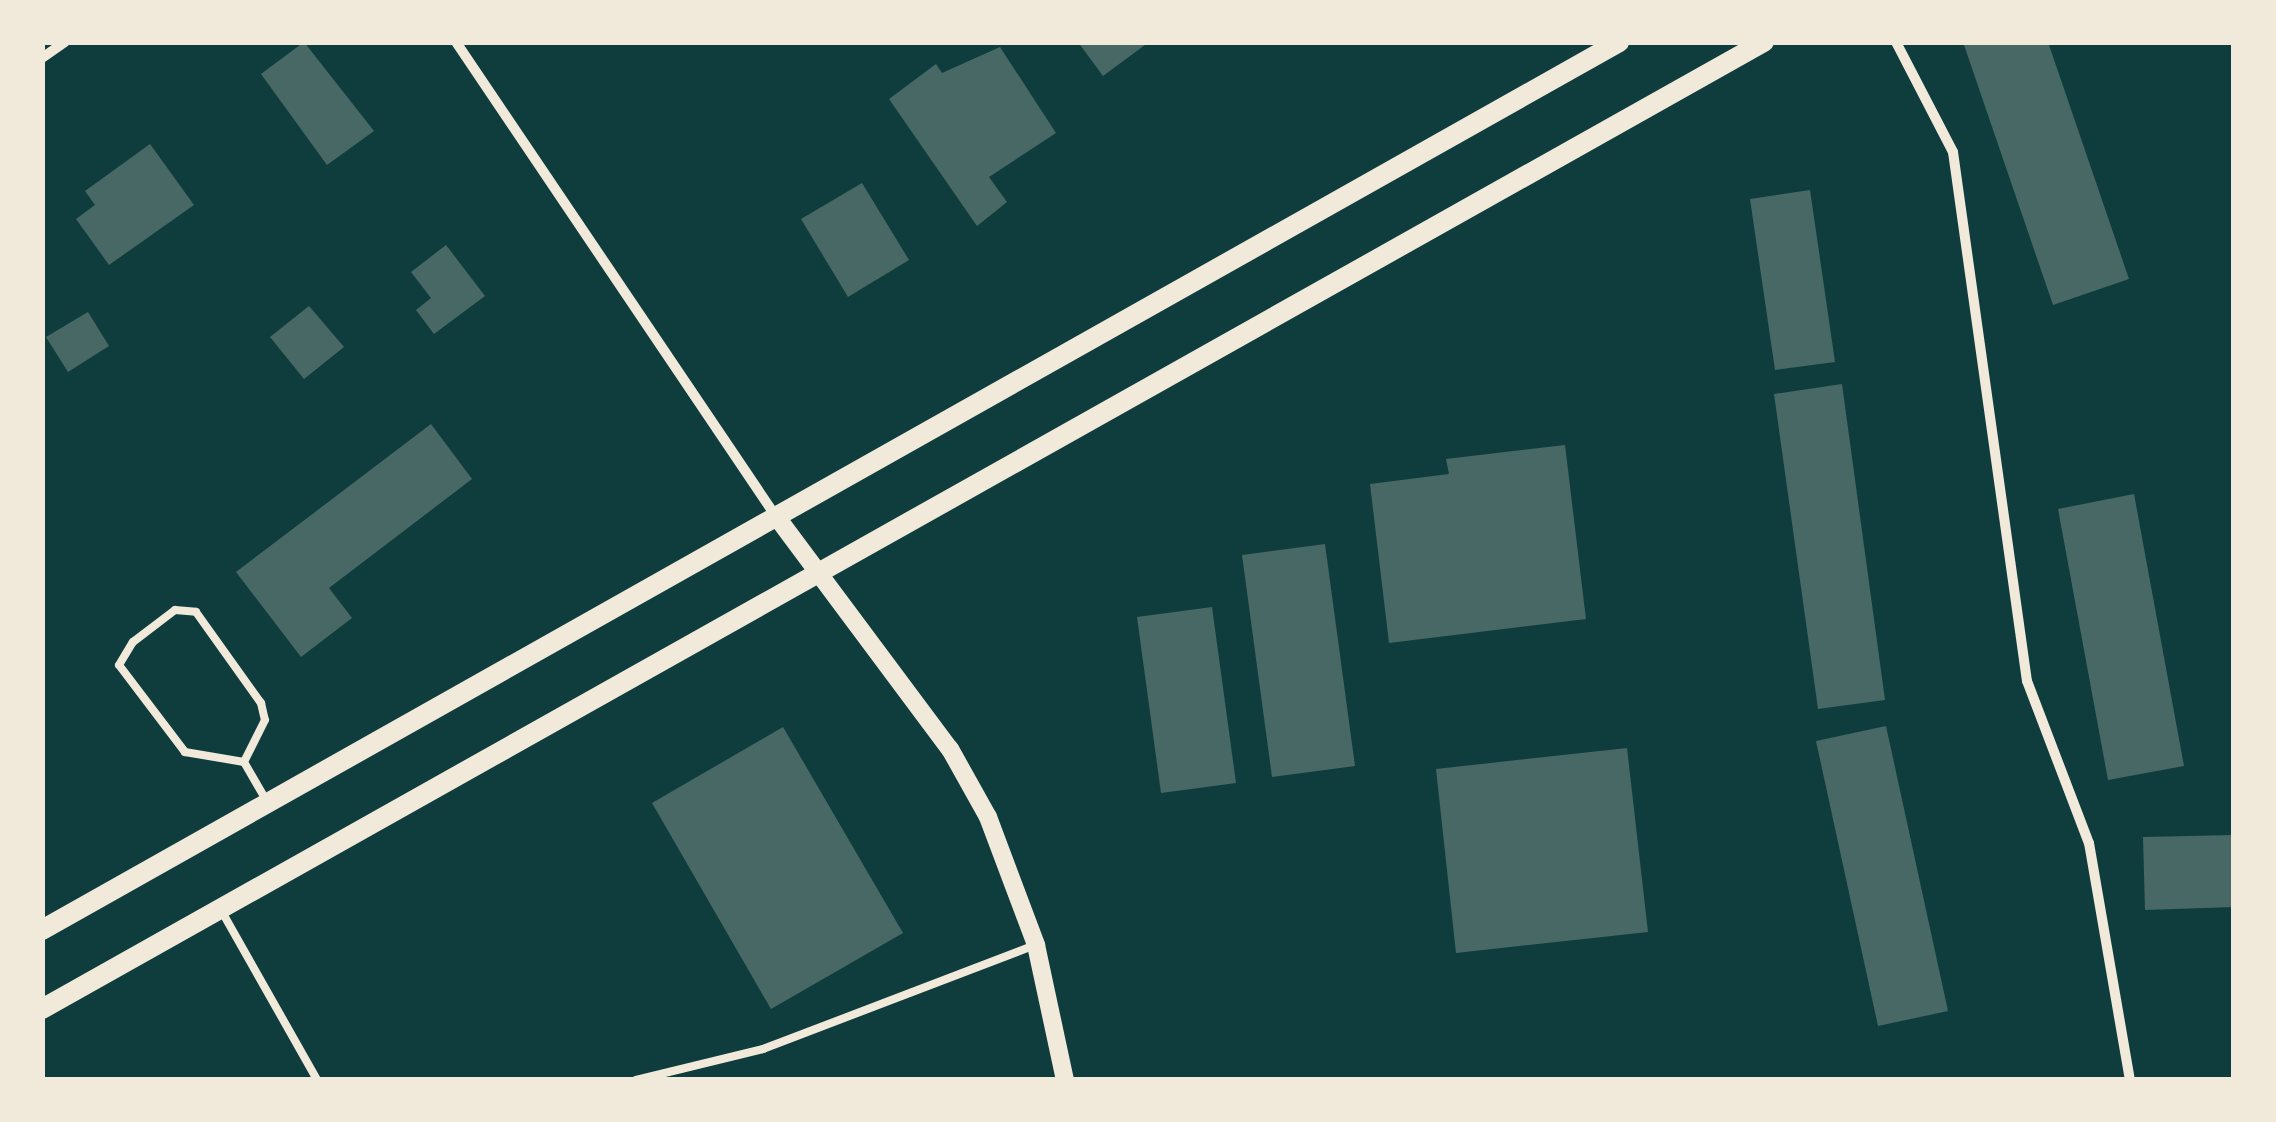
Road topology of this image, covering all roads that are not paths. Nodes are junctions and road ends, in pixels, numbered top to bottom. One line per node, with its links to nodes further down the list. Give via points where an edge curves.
1 (65, 42): 6 (street)
2 (456, 42): 7 (street)
3 (1619, 42): 7 (main road)
4 (1764, 42): 8 (main road)
5 (1896, 42): 18 (street, via 1953,152 2027,681 2089,843)
6 (42, 58)
7 (779, 520): 8 (street); 10 (main road)
8 (824, 577): 11 (main road); 13 (street, via 950,748 988,817)
9 (244, 762): 9 (lane, via 185,752 119,665 132,642 176,610 196,612 261,703 265,720); 10 (lane)
10 (268, 804): 12 (main road)
11 (221, 910): 14 (main road); 15 (lane)
12 (42, 930)
13 (1036, 945): 16 (lane, via 763,1049); 17 (street)
14 (42, 1009)
15 (316, 1080)
16 (636, 1080)
17 (1066, 1080)
18 (2130, 1080)

